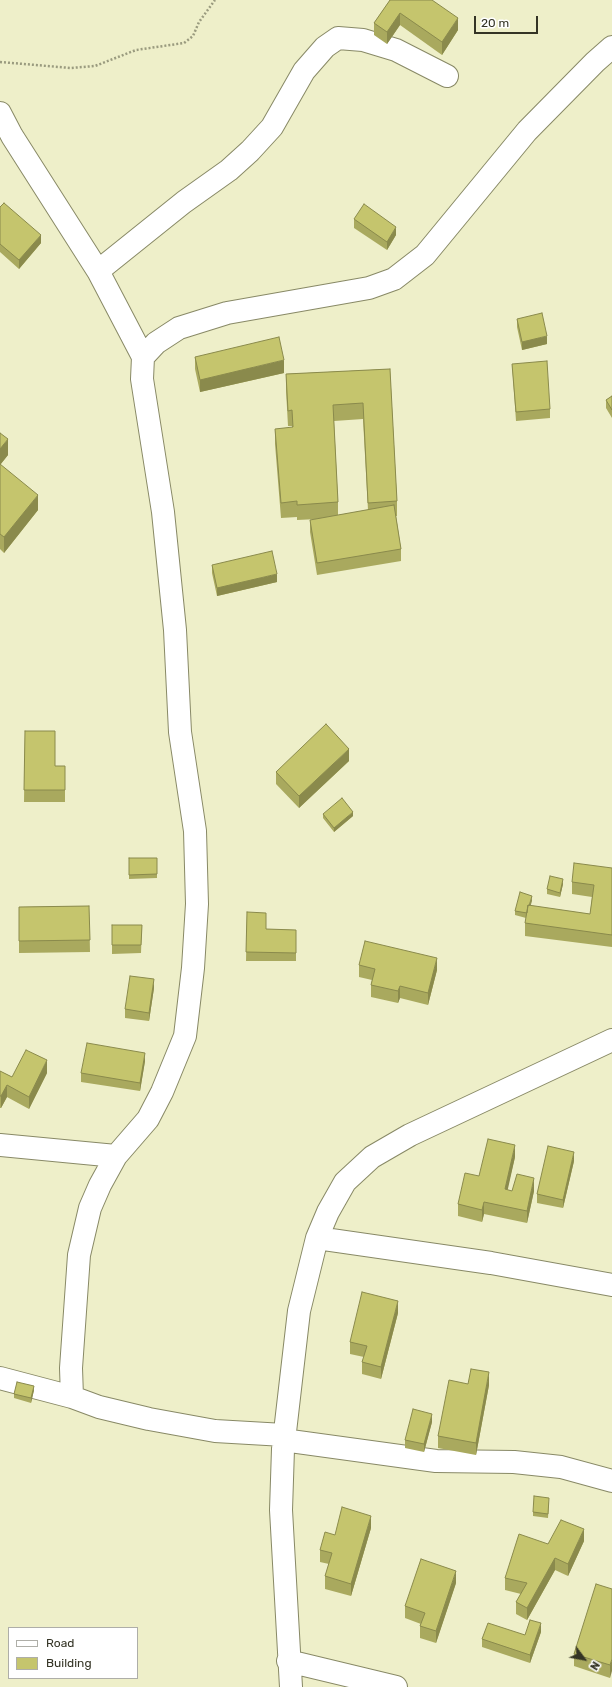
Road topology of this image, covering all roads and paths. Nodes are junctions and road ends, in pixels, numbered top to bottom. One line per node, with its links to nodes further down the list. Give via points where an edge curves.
1 (215, 0): 3 (path, via 199,22 193,36 184,43 136,50 95,66 71,68)
2 (612, 47): 8 (street, via 527,131 426,255 394,279 369,288 226,313 180,328 156,343)
3 (0, 62)
4 (447, 76): 7 (street, via 396,50 363,40 338,38 325,47 304,71 272,127 250,151 229,170)
5 (0, 113): 6 (street)
6 (6, 141): 7 (street)
7 (98, 270): 8 (street)
8 (143, 357): 11 (street, via 142,378 164,520 175,630 180,732 195,831 197,904 185,1036 148,1119)
9 (612, 1040): 12 (street, via 410,1135 372,1156 345,1182)
10 (0, 1145): 11 (street)
11 (116, 1156): 15 (street, via 90,1208 80,1255 71,1368)
12 (317, 1238): 13 (street, via 491,1263); 16 (street, via 299,1311)
13 (612, 1285)
14 (0, 1378): 15 (street)
15 (72, 1397): 16 (street, via 99,1407 149,1419 215,1430)
16 (284, 1437): 17 (street, via 436,1461 514,1462 553,1466); 18 (street, via 281,1510)
17 (612, 1481)
18 (288, 1661): 19 (street); 20 (street)
19 (291, 1687)
20 (396, 1687)

